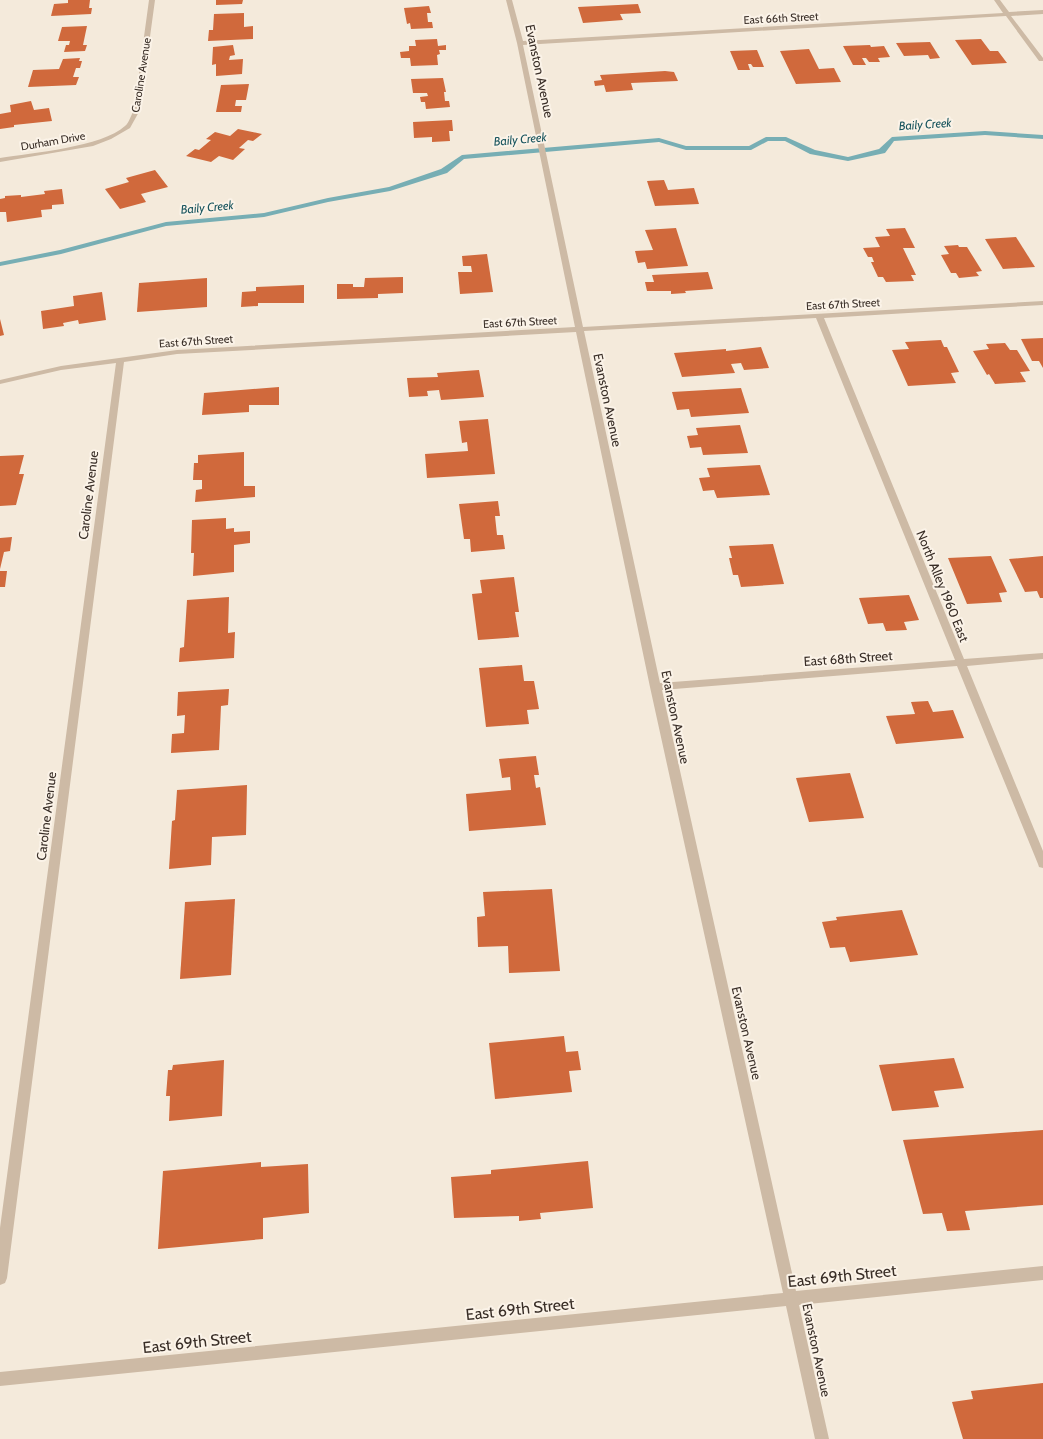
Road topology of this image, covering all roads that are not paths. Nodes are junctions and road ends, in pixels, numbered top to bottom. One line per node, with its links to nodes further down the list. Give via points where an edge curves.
1 (152, 0): 8 (street, Caroline Avenue, via 136,114 128,127)
2 (509, 0): 6 (street, Evanston Avenue)
3 (997, 0): 5 (street)
4 (1043, 12): 5 (street, East 66th Street)
5 (1008, 14): 6 (street, East 66th Street); 7 (street)
6 (520, 43): 12 (street, Evanston Avenue)
7 (1041, 60)
8 (109, 138): 9 (street, Durham Drive, via 68,150)
9 (0, 160)
10 (1043, 303): 11 (street, East 67th Street)
11 (819, 316): 12 (street, East 67th Street); 16 (street, North Alley 1960 East)
12 (579, 330): 13 (street, East 67th Street, via 177,352); 17 (street, Evanston Avenue)
13 (120, 359): 14 (street, East 67th Street, via 61,368); 20 (street, Caroline Avenue)
14 (0, 382)
15 (1043, 656): 16 (street, East 68th Street)
16 (960, 663): 17 (street, East 68th Street); 18 (street, North Alley 1960 East)
17 (655, 686): 21 (street, Evanston Avenue)
18 (1043, 864)
19 (1043, 1273): 21 (street, East 69th Street)
20 (0, 1278)
21 (791, 1298): 22 (street, East 69th Street); 23 (street, Evanston Avenue)
22 (0, 1379)
23 (822, 1439)

